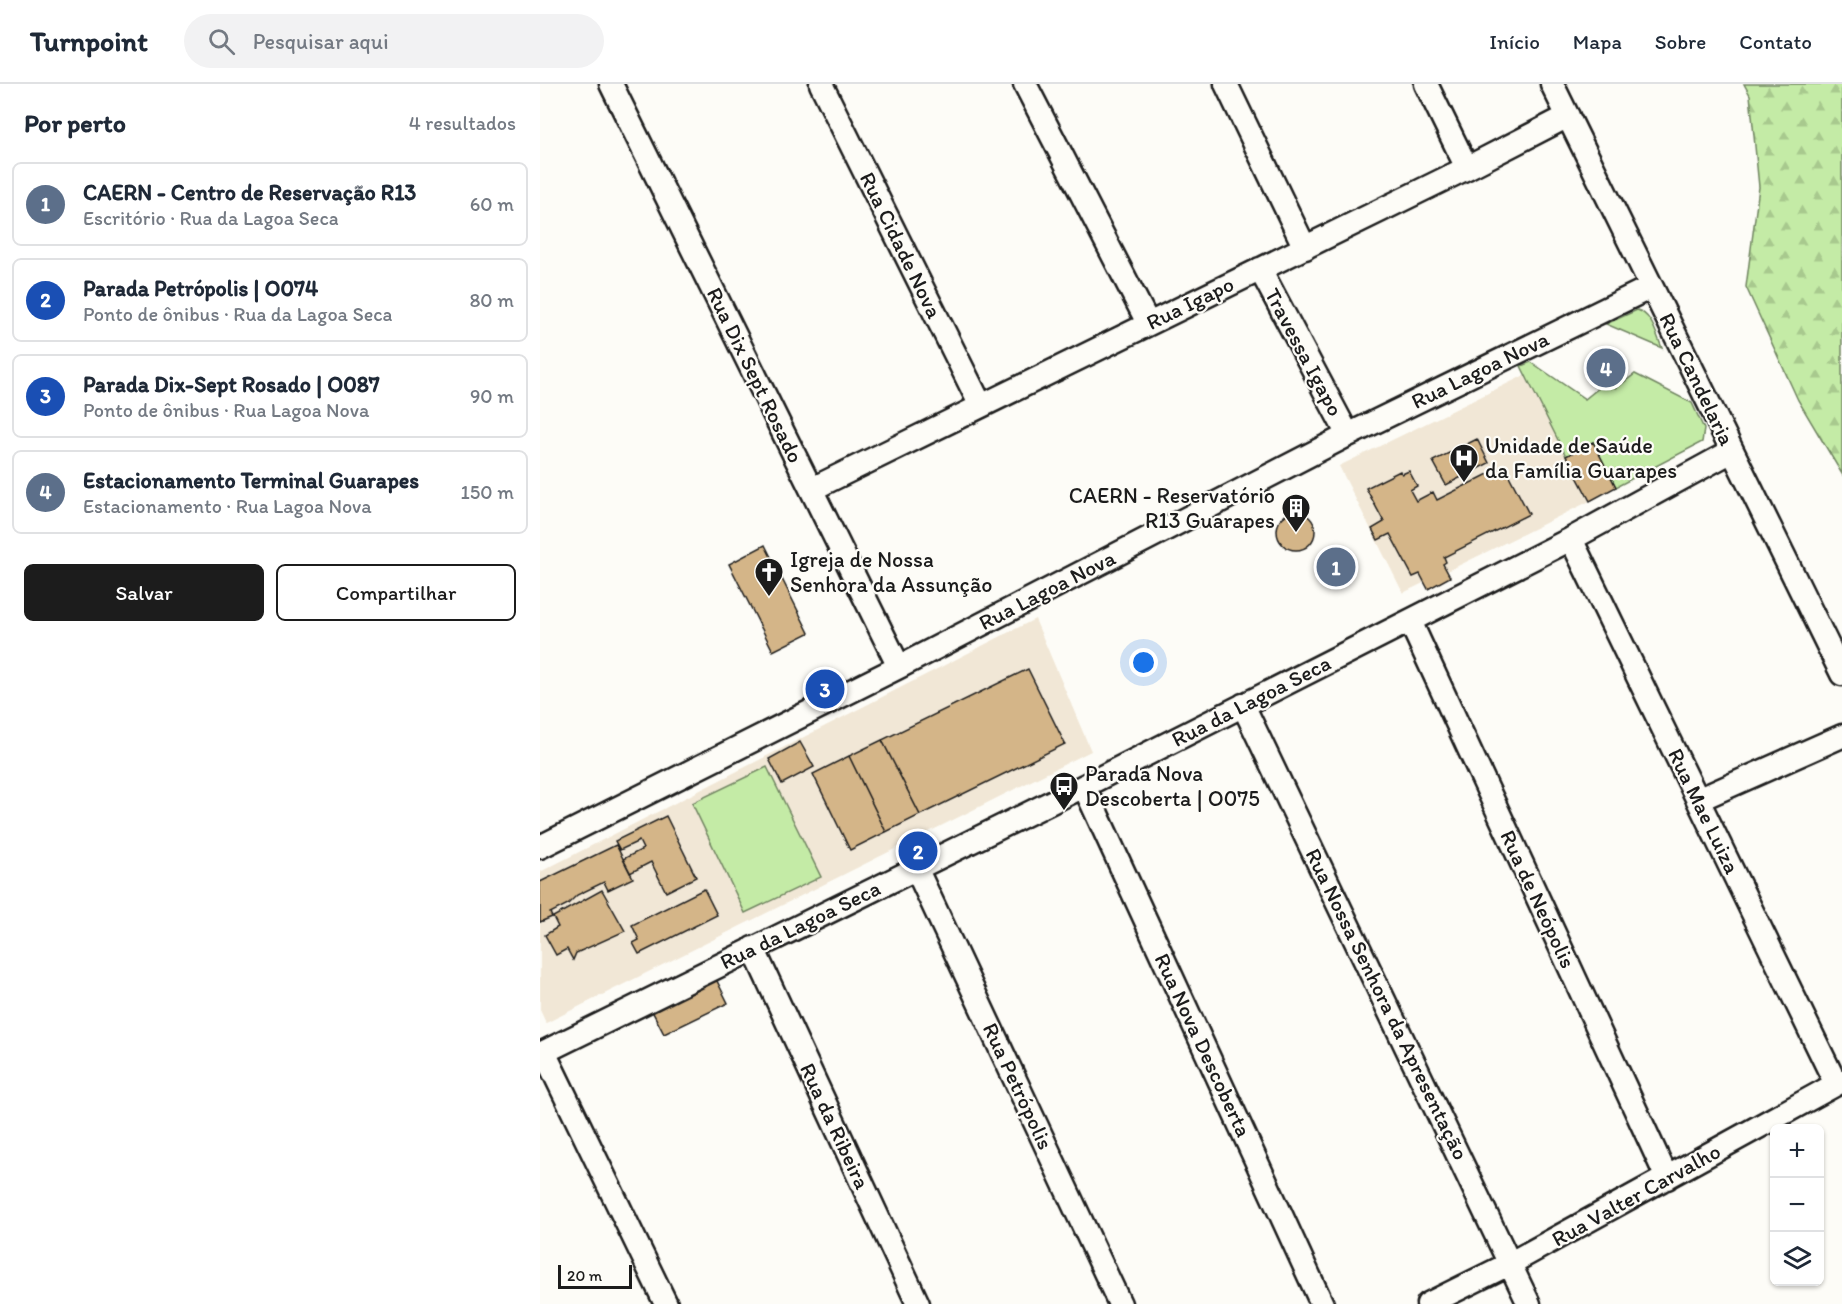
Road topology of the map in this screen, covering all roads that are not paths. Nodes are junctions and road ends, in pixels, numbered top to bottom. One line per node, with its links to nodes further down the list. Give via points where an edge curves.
1 (611, 84): 16 (street, Rua Dix Sept Rosado)
2 (821, 84): 13 (street, Rua Cidade Nova)
3 (1025, 84): 12 (street)
4 (1226, 84): 9 (street)
5 (1426, 84): 8 (street)
6 (1552, 84): 7 (street, Rua Candelaria)
7 (1568, 116): 8 (street, Rua Igapo); 11 (street, Rua Candelaria)
8 (1467, 168): 9 (street, Rua Igapo)
9 (1305, 248): 10 (street, Rua Igapo)
10 (1260, 269): 12 (street, Rua Igapo); 14 (street, Travessa Igapo)
11 (1652, 287): 14 (street, Rua Lagoa Nova); 15 (street, Rua Candelaria)
12 (1148, 323): 13 (street, Rua Igapo)
13 (981, 406): 16 (street, Rua Igapo)
14 (1348, 435): 19 (street, Rua Lagoa Nova)
15 (1732, 451): 17 (street, Rua da Lagoa Seca); 20 (street, Rua Candelaria)
16 (812, 489): 19 (street, Rua Dix Sept Rosado)
17 (1571, 538): 18 (street, Rua da Lagoa Seca); 24 (street, Rua Mae Luiza)
18 (1410, 621): 21 (street, Rua da Lagoa Seca); 30 (street, Rua de Neópolis)
19 (899, 666): 25 (street, Rua Lagoa Nova)
20 (1842, 674)
21 (1243, 705): 23 (street, Rua da Lagoa Seca); 31 (street, Rua Nossa Senhora da Apresentação)
22 (1842, 736): 24 (street)
23 (1084, 786): 26 (street, Rua da Lagoa Seca); 35 (street, Rua Nova Descoberta)
24 (1698, 800): 29 (street, Rua Mae Luiza)
25 (540, 847)
26 (916, 868): 27 (street, Rua da Lagoa Seca); 34 (street, Rua Petrópolis)
27 (753, 948): 28 (street, Rua da Lagoa Seca); 33 (street, Rua da Ribeira)
28 (542, 1053): 32 (street)
29 (1839, 1083): 30 (street, Rua Valter Carvalho)
30 (1667, 1178): 31 (street, Rua Valter Carvalho)
31 (1511, 1263): 36 (street, Rua Valter Carvalho); 37 (street, Rua Nossa Senhora da Apresentação)
32 (666, 1304)
33 (918, 1304)
34 (1120, 1304)
35 (1322, 1304)
36 (1428, 1304)
37 (1529, 1304)

